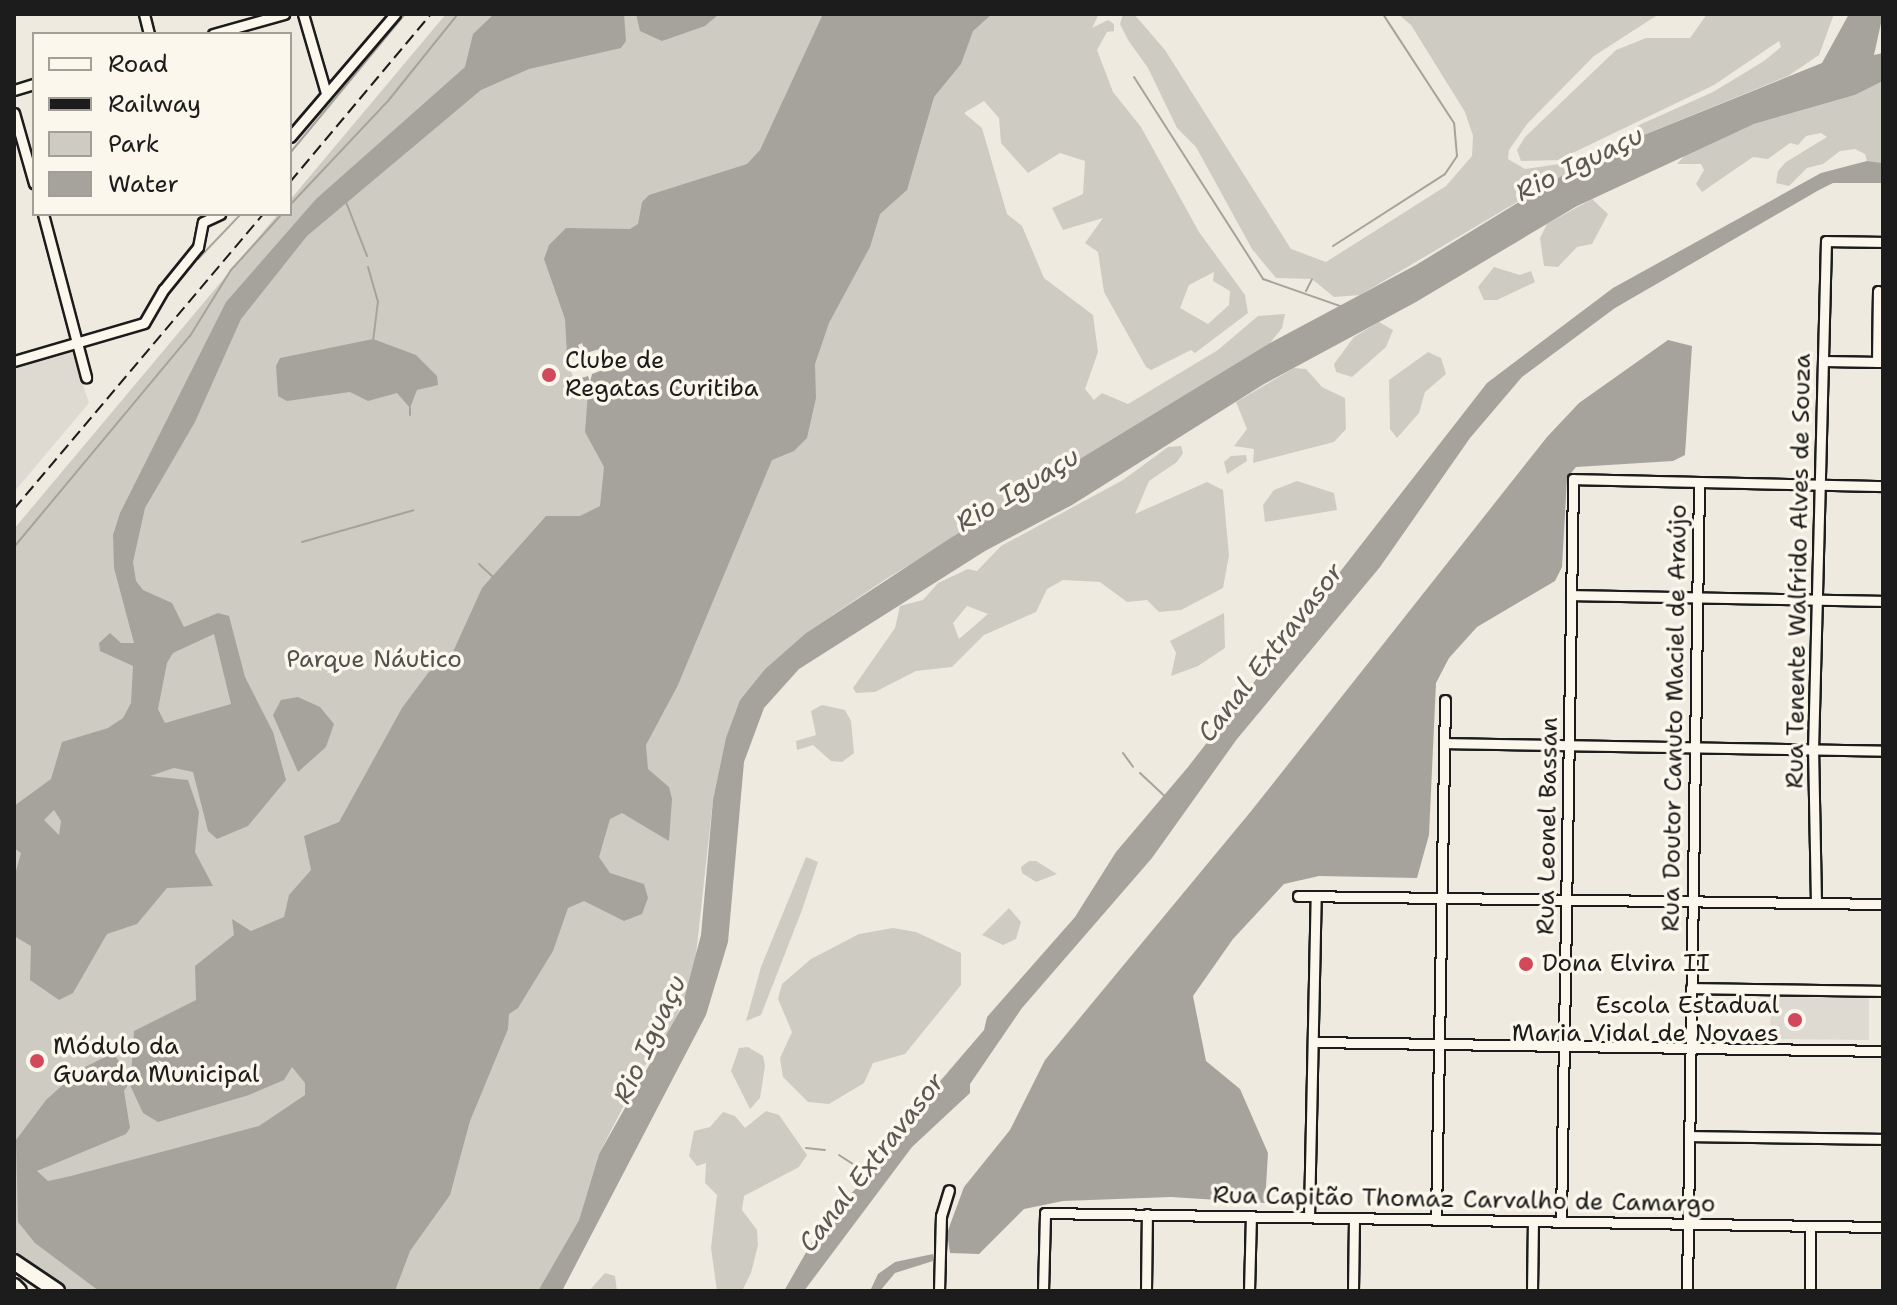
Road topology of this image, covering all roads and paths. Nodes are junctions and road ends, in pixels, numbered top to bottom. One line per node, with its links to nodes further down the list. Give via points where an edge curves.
1 (284, 14): 4 (street)
2 (303, 14): 5 (street)
3 (395, 14): 5 (street)
4 (220, 32)
5 (326, 93): 7 (street)
6 (14, 113): 8 (street)
7 (292, 135)
8 (32, 176)
9 (44, 216): 13 (street)
10 (202, 218): 13 (street, via 198,247 144,323)
11 (1883, 242): 15 (street, Rua Tenente Walfrido Alves de Souza, via 1826,241)
12 (1878, 291): 16 (street)
13 (79, 342): 14 (street); 17 (street)
14 (14, 361)
15 (1824, 361): 16 (street); 19 (street, Rua Tenente Walfrido Alves de Souza)
16 (1880, 362)
17 (86, 377)
18 (1699, 482): 19 (street); 21 (street, Rua Leonel Bassan, via 1573,479); 22 (street, Rua Doutor Canuto Maciel de Araújo)
19 (1822, 485): 20 (street); 23 (street, Rua Tenente Walfrido Alves de Souza)
20 (1883, 486)
21 (1571, 595): 22 (street); 27 (street, Rua Leonel Bassan)
22 (1697, 598): 23 (street); 28 (street, Rua Doutor Canuto Maciel de Araújo)
23 (1820, 600): 24 (street); 29 (street, Rua Tenente Walfrido Alves de Souza)
24 (1883, 601)
25 (1445, 700): 26 (street)
26 (1444, 743): 27 (street); 33 (street)
27 (1569, 745): 28 (street); 34 (street, Rua Leonel Bassan)
28 (1695, 747): 29 (street); 35 (street, Rua Doutor Canuto Maciel de Araújo)
29 (1813, 751): 30 (street); 36 (street, Rua Tenente Walfrido Alves de Souza)
30 (1883, 751)
31 (1298, 896): 32 (street)
32 (1316, 896): 33 (street); 40 (street)
33 (1442, 898): 34 (street); 41 (street)
34 (1566, 899): 35 (street); 42 (street, Rua Leonel Bassan)
35 (1693, 901): 36 (street); 38 (street, Rua Doutor Canuto Maciel de Araújo)
36 (1816, 903): 37 (street)
37 (1883, 904)
38 (1691, 988): 39 (street); 43 (street, Rua Doutor Canuto Maciel de Araújo)
39 (1883, 991)
40 (1313, 1042): 41 (street); 50 (street)
41 (1439, 1044): 42 (street); 52 (street)
42 (1564, 1046): 43 (street); 54 (street, Rua Leonel Bassan)
43 (1690, 1048): 44 (street); 45 (street, Rua Doutor Canuto Maciel de Araújo)
44 (1883, 1051)
45 (1689, 1136): 46 (street); 55 (street, Rua Doutor Canuto Maciel de Araújo)
46 (1883, 1139)
47 (949, 1190): 62 (street, via 941,1216)
48 (1147, 1214): 49 (street, Rua Capitão Thomaz Carvalho de Camargo); 63 (street, Rua Capitão Thomaz Carvalho de Camargo, via 1045,1213); 64 (street)
49 (1251, 1216): 50 (street, Rua Capitão Thomaz Carvalho de Camargo); 65 (street)
50 (1309, 1217): 51 (street, Rua Capitão Thomaz Carvalho de Camargo)
51 (1354, 1218): 52 (street, Rua Capitão Thomaz Carvalho de Camargo); 66 (street)
52 (1436, 1219): 53 (street, Rua Capitão Thomaz Carvalho de Camargo)
53 (1533, 1221): 54 (street, Rua Capitão Thomaz Carvalho de Camargo); 67 (street)
54 (1561, 1221): 55 (street, Rua Capitão Thomaz Carvalho de Camargo)
55 (1688, 1223): 56 (street, Rua Capitão Thomaz Carvalho de Camargo); 68 (street, Rua Doutor Canuto Maciel de Araújo)
56 (1810, 1226): 57 (street, Rua Capitão Thomaz Carvalho de Camargo); 69 (street)
57 (1883, 1227)
58 (14, 1262): 61 (main road)
59 (14, 1286): 60 (main road)
60 (19, 1291)
61 (57, 1291)
62 (939, 1291)
63 (1043, 1291)
64 (1146, 1291)
65 (1249, 1291)
66 (1353, 1291)
67 (1532, 1291)
68 (1687, 1291)
69 (1810, 1291)

